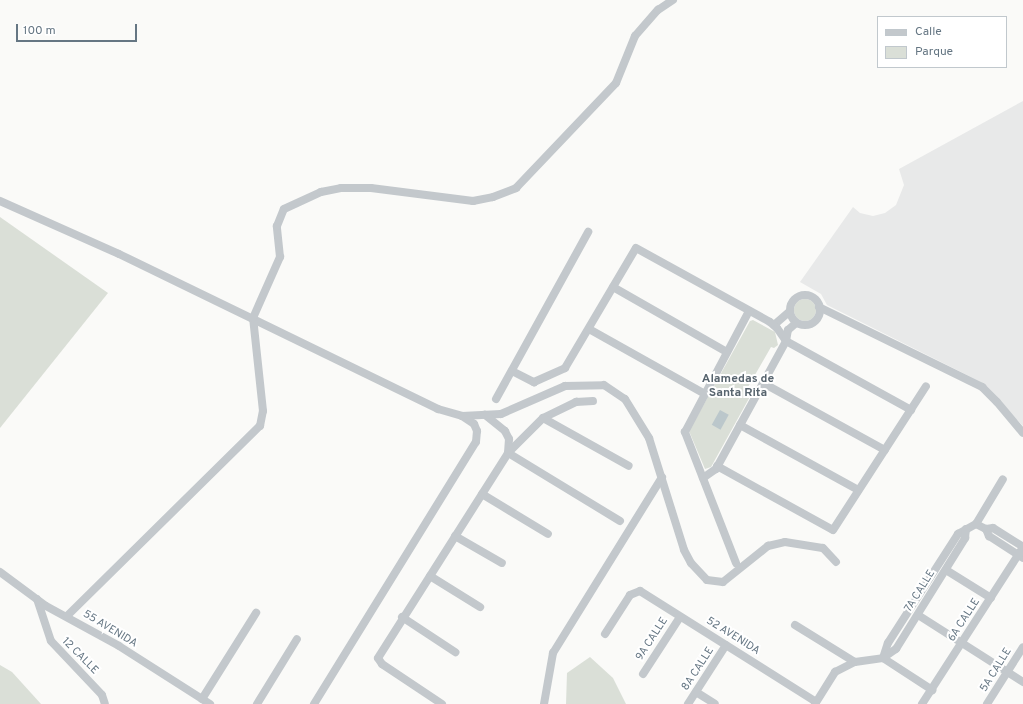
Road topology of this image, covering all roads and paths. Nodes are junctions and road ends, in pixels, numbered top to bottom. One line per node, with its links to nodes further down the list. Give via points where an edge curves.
1 (673, 0): 10 (street, via 658,10 635,36 616,83 516,188 473,201 371,188 341,188 321,192 284,209 277,226 280,257)
2 (0, 201): 10 (street)
3 (588, 232): 16 (street)
4 (613, 288): 6 (street, via 636,248); 13 (street); 15 (street)
5 (819, 307): 7 (street, via 814,299 801,296 793,302); 8 (street); 9 (street)
6 (749, 311): 12 (street); 15 (street)
7 (790, 311): 11 (street); 12 (street)
8 (837, 315): 9 (street); 27 (street, via 982,387)
9 (818, 317): 11 (street, via 808,325)
10 (254, 318): 24 (street, via 438,409); 56 (street, via 264,411 260,426)
11 (796, 323): 14 (street, via 788,330)
12 (774, 325): 14 (street)
13 (588, 329): 16 (street, via 570,362 562,370 533,382); 19 (street)
14 (786, 341): 17 (street); 22 (street)
15 (727, 352): 19 (street)
16 (512, 371): 20 (street)
17 (763, 383): 26 (street); 28 (street)
18 (926, 386): 22 (street)
19 (705, 394): 33 (street, via 685,432)
20 (496, 399)
21 (593, 400): 25 (street, via 576,402)
22 (911, 410): 28 (street)
23 (485, 415): 24 (street); 29 (street, via 505,431 509,439); 32 (street, via 501,414 565,386 604,385 625,399 635,414 649,438)
24 (462, 416): 78 (street, via 474,424 477,431 476,442)
25 (543, 418): 29 (street); 30 (street)
26 (740, 425): 31 (street); 35 (street)
27 (1023, 433)
28 (885, 450): 35 (street)
29 (508, 453): 36 (street); 37 (street)
30 (629, 466)
31 (717, 466): 33 (street, via 711,474); 35 (street, via 831,531)
32 (662, 477): 45 (street, via 684,550 691,563 707,580 723,582 768,546 785,542 823,548); 80 (street, via 553,653)
33 (703, 478): 47 (street)
34 (1003, 479): 38 (street)
35 (858, 490)
36 (482, 494): 41 (street); 42 (street)
37 (620, 520)
38 (976, 524): 39 (street, 7A CALLE); 40 (street)
39 (966, 529): 48 (street, 7A CALLE, via 966,538); 66 (street, 7A CALLE, via 958,534 888,643)
40 (986, 529): 43 (street, via 994,528); 44 (street, via 989,536)
41 (548, 534)
42 (455, 536): 46 (street); 50 (street)
43 (1023, 547): 44 (street, 6A CALLE)
44 (1021, 556): 52 (street, 6A CALLE)
45 (836, 562)
46 (502, 563)
47 (736, 563)
48 (946, 570): 52 (street); 55 (street, 7A CALLE)
49 (0, 572): 51 (street, 55 AVENIDA)
50 (430, 576): 53 (street); 57 (street)
51 (36, 598): 56 (street, 55 AVENIDA); 75 (street, 12 CALLE, via 51,641 102,695)
52 (991, 598): 62 (street, 6A CALLE)
53 (480, 608)
54 (256, 613): 73 (street)
55 (918, 615): 62 (street); 66 (street, 7A CALLE, via 896,649)
56 (66, 616): 73 (street, 55 AVENIDA)
57 (402, 617): 65 (street); 79 (street, via 378,658 382,664)
58 (680, 617): 60 (street, 52 AVENIDA, via 637,591 630,594); 63 (street, 52 AVENIDA); 69 (street, 9A CALLE)
59 (795, 625): 67 (street)
60 (605, 634)
61 (297, 639): 77 (street)
62 (962, 643): 68 (street); 71 (street, 6A CALLE)
63 (726, 645): 72 (street, 8A CALLE); 74 (street, 52 AVENIDA)
64 (1023, 647): 68 (street, 5A CALLE)
65 (455, 652)
66 (883, 658): 67 (street); 71 (street)
67 (856, 662): 74 (street, via 833,673)
68 (1007, 672): 70 (street); 84 (street, 5A CALLE)
69 (643, 674)
70 (1023, 682)
71 (932, 690): 83 (street, 6A CALLE)
72 (696, 692): 81 (street, 8A CALLE); 82 (street)
73 (202, 699): 76 (street, 55 AVENIDA)
74 (816, 703)
75 (105, 704)
76 (210, 704)
77 (257, 704)
78 (314, 704)
79 (442, 704)
80 (544, 704)
81 (688, 704)
82 (715, 704)
83 (922, 704)
84 (987, 704)

